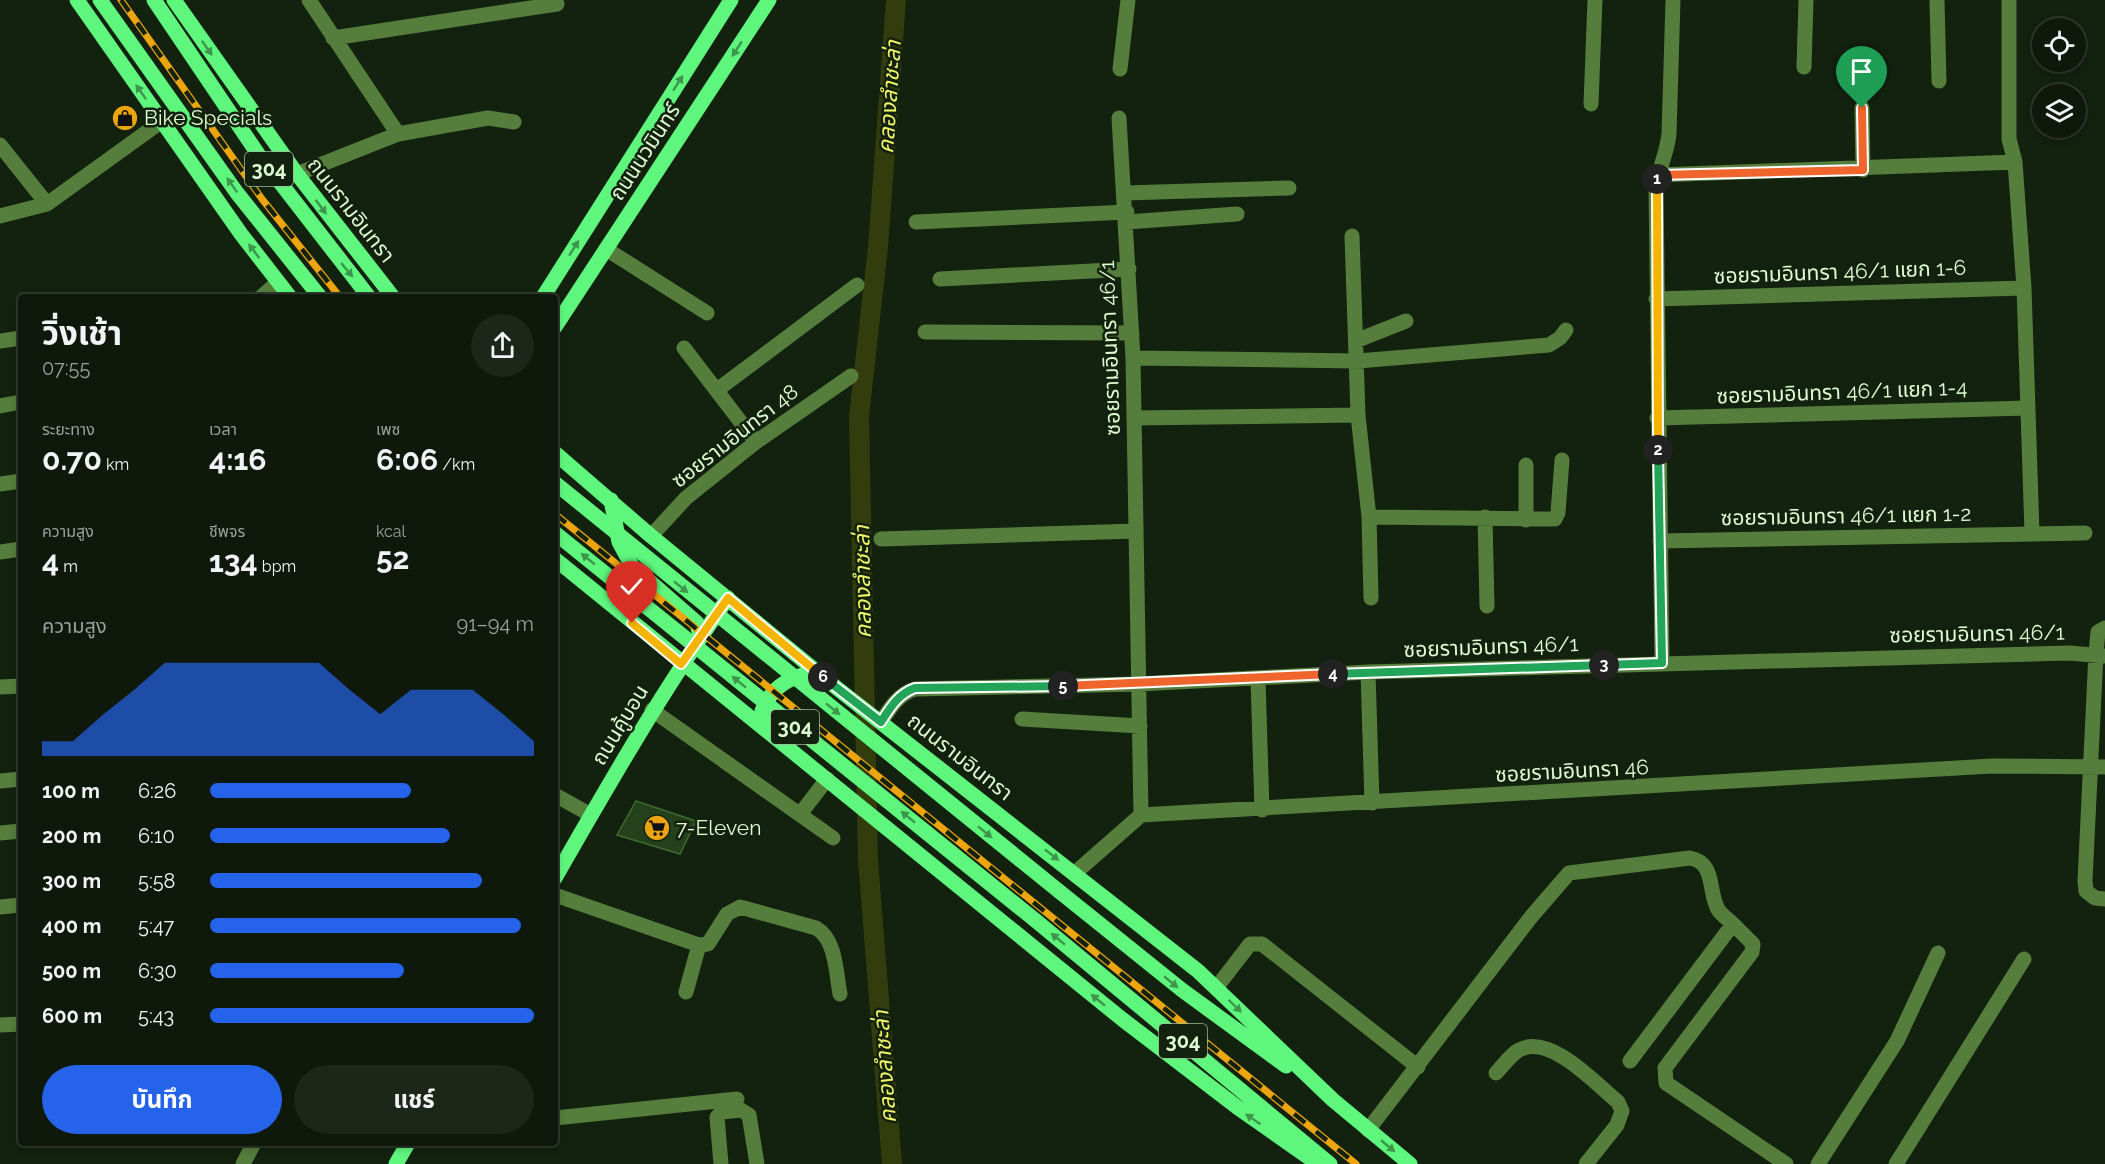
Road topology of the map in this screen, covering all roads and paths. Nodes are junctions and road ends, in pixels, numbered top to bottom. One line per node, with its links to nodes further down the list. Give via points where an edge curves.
1 (77, 0): 22 (main road, 304, one-way to 1)
2 (100, 0): 46 (main road, 304, one-way to 2, via 237,193)
3 (154, 0): 47 (main road, ถนนรามอินทรา / 304, one-way to 47, via 258,154)
4 (174, 0): 28 (main road, ถนนรามอินทรา / 304, one-way to 28)
5 (309, 0): 15 (street)
6 (731, 0): 49 (main road, ถนนนวมินทร์, one-way to 6)
7 (769, 0): 38 (main road, ถนนนวมินทร์, one-way to 38)
8 (1128, 0): 17 (street)
9 (1595, 0): 19 (street)
10 (1673, 0): 29 (street, via 1669,134 1667,155)
11 (1806, 0): 16 (street)
12 (1937, 0): 18 (street)
13 (2008, 0): 26 (street, via 2009,140)
14 (557, 4): 15 (street)
15 (333, 38): 24 (street)
16 (1804, 67)
17 (1120, 69)
18 (1939, 81)
19 (1591, 104)
20 (1862, 108): 27 (street)
21 (1119, 118): 31 (street, ซอยรามอินทรา 46/1)
22 (162, 121): 32 (street); 41 (main road, 304, one-way to 22)
23 (514, 122): 24 (street, via 488,118)
24 (398, 134): 28 (street)
25 (0, 145): 32 (street)
26 (2015, 162): 27 (street); 43 (street)
27 (1863, 170): 29 (street)
28 (297, 174): 48 (main road, ถนนรามอินทรา / 304, one-way to 48)
29 (1658, 175): 50 (street)
30 (1289, 188): 31 (street)
31 (1125, 193): 35 (street, ซอยรามอินทรา 46/1)
32 (47, 204): 34 (street)
33 (1237, 214): 35 (street)
34 (0, 216)
35 (1127, 217): 36 (street); 39 (street, ซอยรามอินทรา 46/1)
36 (916, 222)
37 (1352, 236): 58 (street)
38 (606, 249): 51 (street); 53 (main road, ถนนนวมินทร์)
39 (1129, 269): 40 (street); 56 (street, ซอยรามอินทรา 46/1)
40 (940, 279)
41 (278, 282): 44 (street); 45 (main road, 304)
42 (857, 285): 64 (street)
43 (2024, 288): 50 (street, ซอยรามอินทรา 46/1 แยก 1-6); 67 (street)
44 (264, 294)
45 (288, 294)
46 (318, 294)
47 (367, 294)
48 (391, 294)
49 (545, 294)
50 (1656, 298): 70 (street)
51 (707, 313)
52 (1406, 321): 58 (street)
53 (558, 322)
54 (1566, 330): 62 (street, via 1550,345)
55 (925, 332): 56 (street)
56 (1132, 333): 61 (street, ซอยรามอินทรา 46/1)
57 (18, 338): 59 (street)
58 (1358, 340): 62 (street)
59 (0, 341)
60 (684, 348): 64 (street)
61 (1133, 358): 62 (street); 69 (street, ซอยรามอินทรา 46/1)
62 (1358, 361): 68 (street)
63 (851, 376): 71 (street, ซอยรามอินทรา 48)
64 (717, 390): 71 (street)
65 (18, 403): 66 (street)
66 (0, 406)
67 (2028, 408): 70 (street, ซอยรามอินทรา 46/1 แยก 1-4); 85 (street)
68 (1358, 416): 69 (street); 81 (street)
69 (1134, 418): 84 (street, ซอยรามอินทรา 46/1)
70 (1657, 418): 90 (street)
71 (756, 442): 88 (street, ซอยรามอินทรา 48, via 686,498)
72 (558, 456): 76 (main road, ถนนรามอินทรา / 304)
73 (1562, 460): 83 (street, via 1555,519)
74 (1526, 465): 83 (street)
75 (558, 469): 76 (main road)
76 (576, 471): 80 (main road, ถนนรามอินทรา / 304)
77 (18, 481): 78 (street)
78 (0, 484)
79 (558, 485): 145 (main road, ถนนรามอินทรา / 304, one-way to 145, bridge, via 1182,990)
80 (611, 501): 88 (main road, ถนนรามอินทรา / 304); 98 (main road, via 624,555 697,623)
81 (1369, 517): 82 (street); 95 (street)
82 (1485, 517): 83 (street); 96 (street)
83 (1526, 520)
84 (1136, 531): 89 (street); 105 (street, ซอยรามอินทรา 46/1)
85 (2032, 533): 86 (street, ซอยรามอินทรา 46/1 แยก 1-2); 90 (street, ซอยรามอินทรา 46/1 แยก 1-2)
86 (2085, 533)
87 (558, 535): 155 (main road, 304, one-way to 87, bridge)
88 (651, 536): 94 (main road, ถนนรามอินทรา / 304)
89 (880, 539)
90 (1660, 541): 100 (street)
91 (18, 549): 92 (street)
92 (0, 552)
93 (558, 562): 101 (main road, 304)
94 (728, 598): 98 (main road, ถนนคู้บอน); 102 (main road, ถนนรามอินทรา / 304)
95 (1371, 598)
96 (1487, 606)
97 (2105, 627): 99 (street, via 2098,632)
98 (700, 637): 101 (main road, ถนนคู้บอน)
99 (2100, 655): 100 (street, ซอยรามอินทรา 46/1); 113 (street)
100 (1662, 663): 103 (street, ซอยรามอินทรา 46/1)
101 (681, 664): 108 (main road, ถนนคู้บอน); 112 (main road, 304)
102 (817, 671): 109 (main road, ถนนรามอินทรา / 304); 112 (main road, via 773,689 762,711)
103 (1368, 672): 104 (street, ซอยรามอินทรา 46/1); 118 (street)
104 (1258, 679): 105 (street, ซอยรามอินทรา 46/1); 119 (street)
105 (1139, 684): 109 (street, ซอยรามอินทรา 46/1, via 915,688 906,691); 111 (street)
106 (18, 686): 107 (street)
107 (0, 687)
108 (652, 710): 120 (street); 121 (main road, ถนนคู้บอน)
109 (877, 719): 127 (main road, ถนนรามอินทรา / 304, one-way to 127)
110 (1022, 719): 111 (street)
111 (1140, 726): 122 (street)
112 (766, 730): 115 (main road, 304)
113 (2098, 767): 118 (street, ซอยรามอินทรา 46, via 1992,766); 129 (street, via 2086,891)
114 (18, 779): 116 (street)
115 (827, 779): 120 (street); 154 (main road, 304, one-way to 115, via 1182,1066)
116 (0, 781)
117 (558, 797): 121 (street)
118 (1372, 803): 119 (street, ซอยรามอินทรา 46)
119 (1262, 810): 122 (street, ซอยรามอินทรา 46)
120 (801, 813): 125 (street)
121 (591, 815): 126 (main road, ถนนคู้บอน)
122 (1141, 815): 127 (street)
123 (18, 831): 124 (street)
124 (0, 833)
125 (833, 838)
126 (562, 855)
127 (1075, 873): 136 (main road, ถนนรามอินทรา / 304)
128 (558, 897): 133 (street)
129 (2105, 899)
130 (18, 905): 131 (street)
131 (0, 907)
132 (1733, 924): 141 (street); 142 (street, via 1718,910 1706,866 1699,860 1569,873); 158 (street, via 1749,938 1752,952 1665,1068 1664,1076 1666,1083)
133 (699, 945): 137 (street); 138 (street, via 708,944 727,914 740,907 816,928 829,940)
134 (1938, 953): 159 (street, via 1897,1041)
135 (2025, 959): 160 (street)
136 (1216, 988): 142 (street, via 1250,944 1262,944); 145 (main road, ถนนรามอินทรา / 304, one-way to 145)
137 (686, 992)
138 (840, 994)
139 (18, 1024): 140 (street)
140 (0, 1025)
141 (1630, 1061)
142 (1418, 1067): 147 (street)
143 (1496, 1073): 157 (street, via 1519,1050 1554,1050 1618,1102 1622,1111 1617,1125)
144 (737, 1099): 146 (street)
145 (1334, 1100): 147 (main road, ถนนรามอินทรา / 304)
146 (558, 1118)
147 (1368, 1130): 156 (main road, ถนนรามอินทรา / 304, one-way to 156)
148 (252, 1146): 150 (street)
149 (406, 1146): 151 (main road)
150 (243, 1164)
151 (396, 1164)
152 (721, 1164): 153 (street, via 717,1117 722,1112 740,1110 749,1115)
153 (757, 1164)
154 (1318, 1164)
155 (1330, 1164)
156 (1410, 1164)
157 (1586, 1164)
158 (1786, 1164)
159 (1818, 1164)
160 (1896, 1164)

